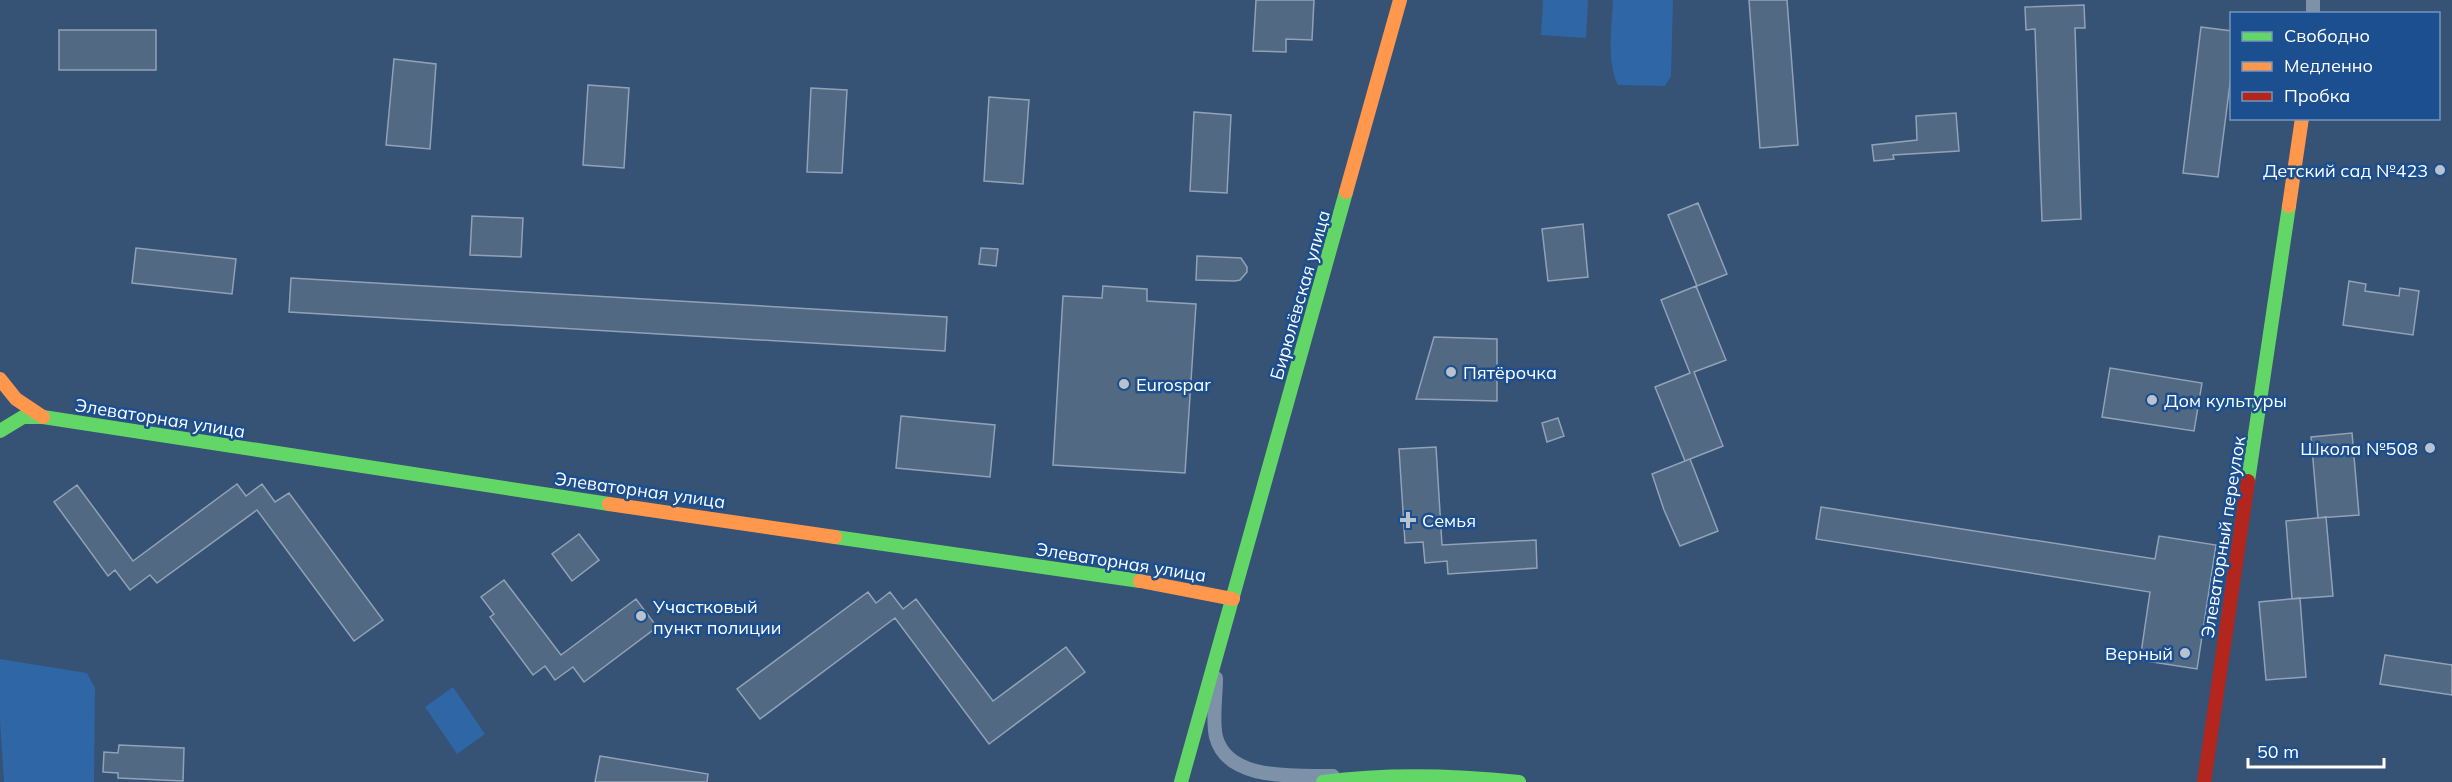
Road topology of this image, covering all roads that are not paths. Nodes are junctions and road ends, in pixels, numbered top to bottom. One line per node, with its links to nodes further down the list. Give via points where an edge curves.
1 (1400, 0): 6 (street, Бирюлёвская улица)
2 (2302, 120): 12 (street, Элеваторный переулок)
3 (0, 379): 4 (street, via 16,399)
4 (43, 417): 5 (street, via 23,417); 6 (street, Элеваторная улица, via 418,477 1155,584)
5 (0, 431)
6 (1233, 599): 7 (street, Бирюлёвская улица)
7 (1217, 655): 8 (street, via 1216,737 1234,764 1260,774); 9 (street, Бирюлёвская улица)
8 (1359, 776): 10 (street); 11 (street, via 1443,774)
9 (1181, 782)
10 (1323, 782)
11 (1519, 782)
12 (2204, 782)

